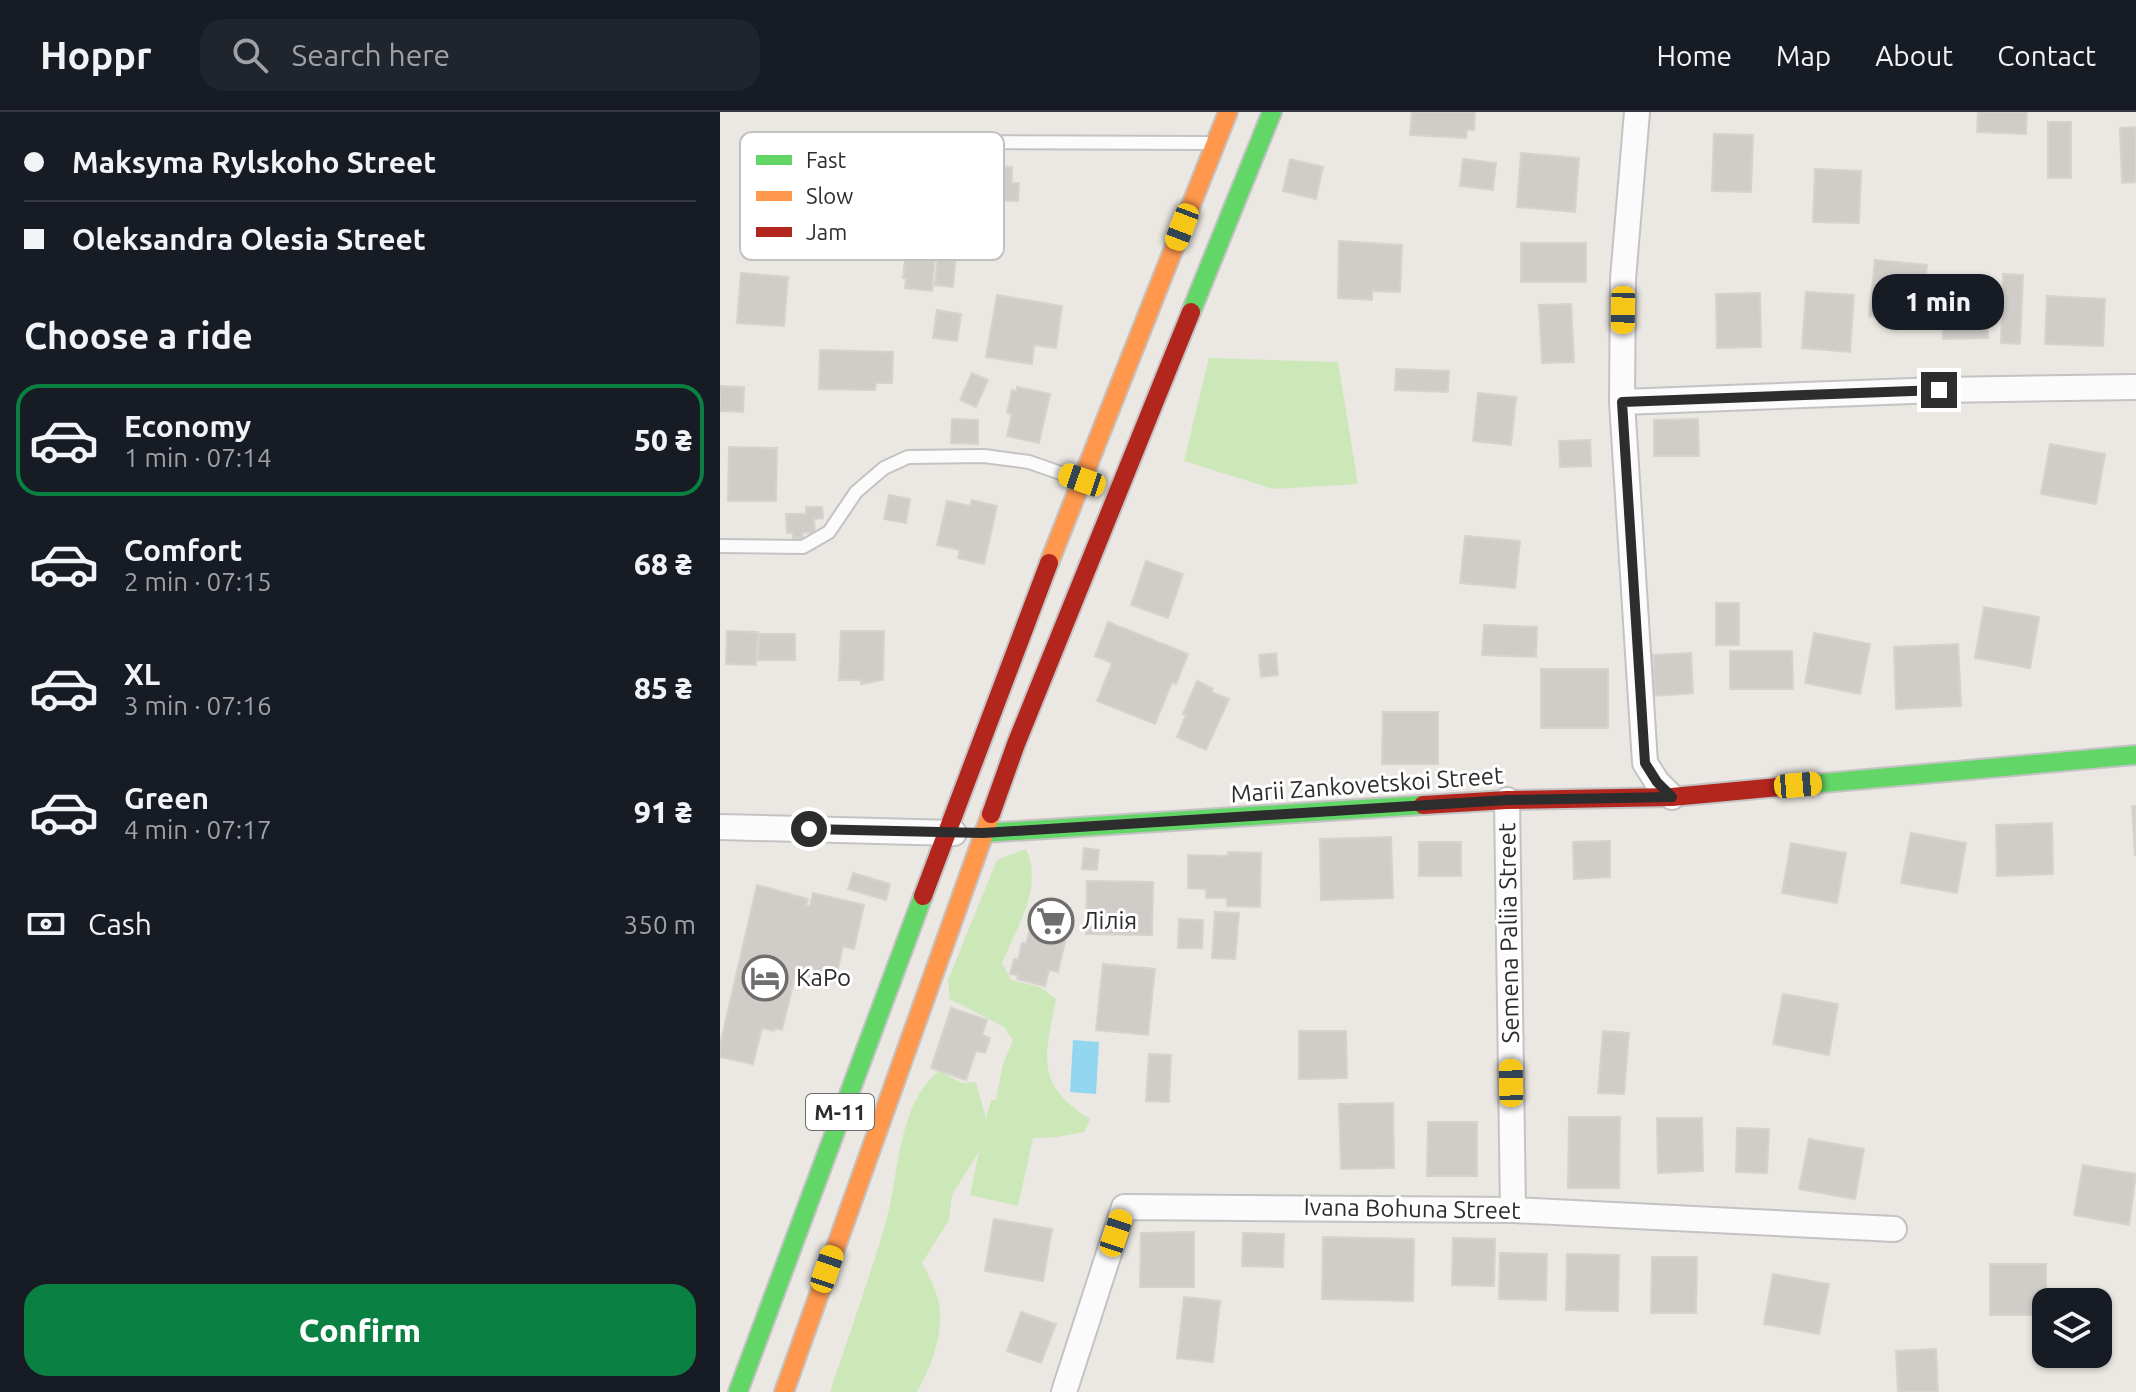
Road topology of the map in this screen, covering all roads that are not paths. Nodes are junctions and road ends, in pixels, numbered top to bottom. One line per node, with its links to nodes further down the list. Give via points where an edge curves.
1 (1228, 112): 5 (main road, М-11)
2 (1272, 112): 15 (main road, М-11)
3 (1637, 112): 7 (street, via 1623,279)
4 (1004, 142): 5 (lane)
5 (1216, 143): 8 (main road, М-11)
6 (2136, 387): 7 (street)
7 (1622, 402): 11 (street, via 1645,763)
8 (1082, 480): 9 (lane, via 1029,462 984,456 908,457 884,468 856,492 829,532 803,547); 14 (main road, М-11)
9 (720, 546)
10 (2136, 755): 11 (main road, Marii Zankovetskoi Street)
11 (1672, 797): 12 (main road, Marii Zankovetskoi Street)
12 (1507, 800): 15 (main road, Marii Zankovetskoi Street); 16 (street, Semena Paliia Street)
13 (720, 827): 14 (street)
14 (945, 833): 15 (street); 18 (main road, М-11)
15 (983, 833): 19 (main road, М-11)
16 (1513, 1210): 17 (street, Ivana Bohuna Street); 20 (street, Ivana Bohuna Street, via 1124,1207)
17 (1894, 1229)
18 (738, 1392)
19 (784, 1392)
20 (1064, 1392)

